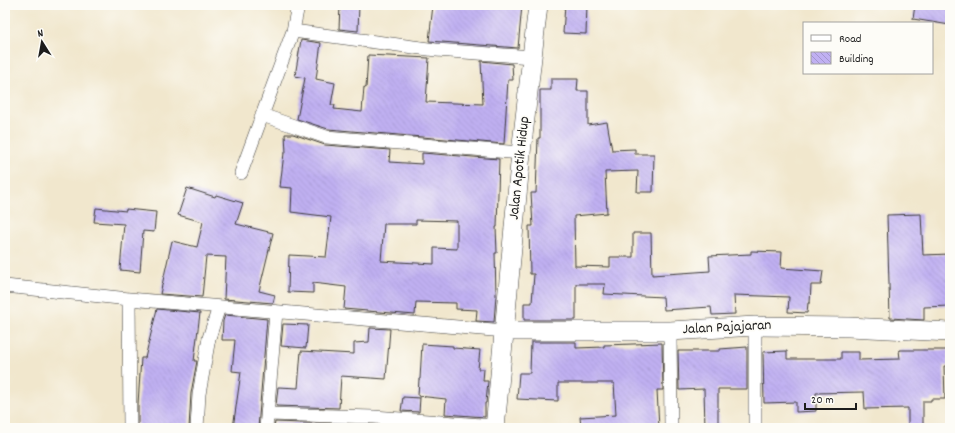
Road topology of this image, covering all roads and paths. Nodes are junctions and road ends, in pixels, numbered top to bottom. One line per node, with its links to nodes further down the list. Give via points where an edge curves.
1 (298, 5): 3 (street)
2 (538, 5): 4 (street, Jalan Apotik Hidup)
3 (294, 31): 4 (street, via 436,50); 5 (street)
4 (532, 57): 6 (street, Jalan Apotik Hidup)
5 (262, 115): 6 (street, via 326,137); 7 (street)
6 (521, 153): 13 (street, Jalan Apotik Hidup)
7 (241, 173)
8 (5, 286): 9 (street)
9 (129, 299): 10 (street); 18 (street)
10 (219, 307): 11 (street); 19 (street, via 209,338 199,394)
11 (276, 312): 13 (street); 16 (street)
12 (755, 326): 14 (street, Jalan Pajajaran); 15 (street, Jalan Pajajaran); 22 (street)
13 (505, 331): 14 (street, Jalan Pajajaran); 17 (street, Jalan Apotik Hidup)
14 (670, 331): 21 (street)
15 (950, 332)
16 (267, 414): 17 (street, via 374,417); 20 (street)
17 (495, 427)
18 (130, 428)
19 (197, 428)
20 (266, 428)
21 (671, 428)
22 (756, 428)

